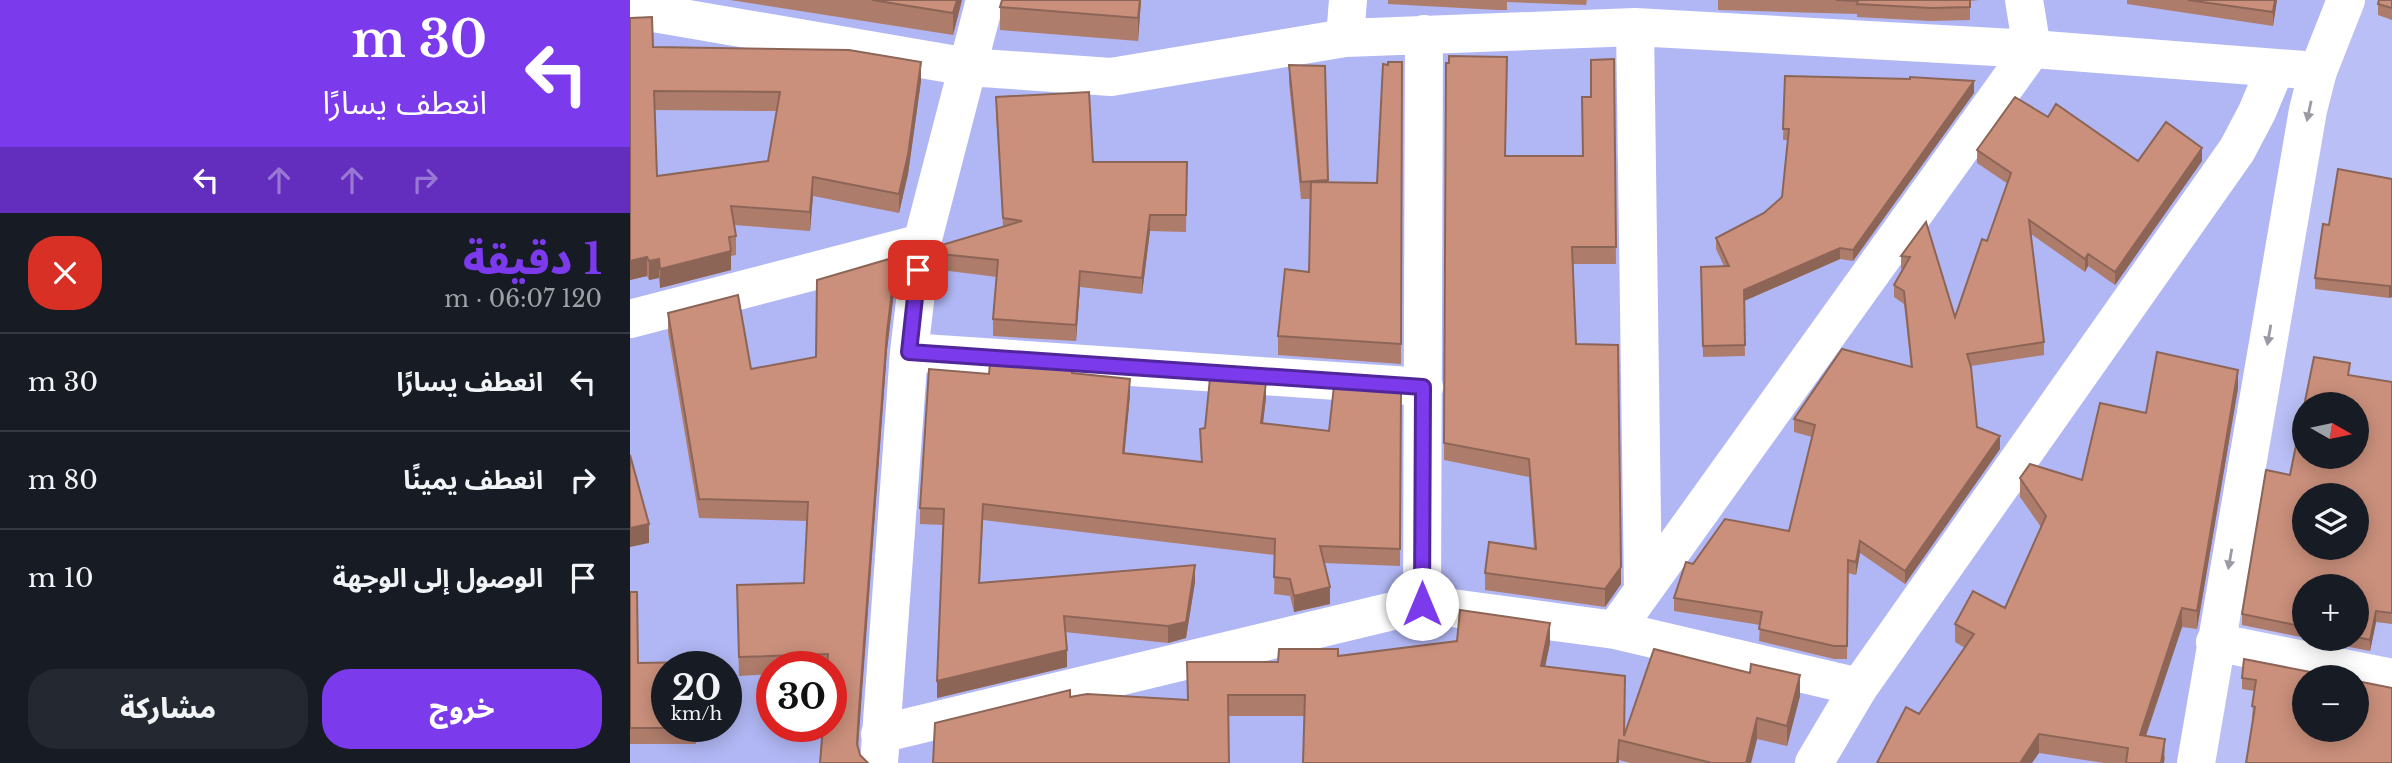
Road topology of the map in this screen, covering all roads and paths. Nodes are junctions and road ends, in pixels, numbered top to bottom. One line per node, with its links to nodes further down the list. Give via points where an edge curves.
1 (985, 0): 11 (street)
2 (1348, 0): 9 (street)
3 (2024, 0): 10 (street)
4 (2346, 0): 13 (street)
5 (630, 9): 11 (street)
6 (1588, 14): 7 (street); 8 (street)
7 (1635, 27): 10 (street); 18 (street)
8 (1424, 34): 9 (street); 17 (street)
9 (1345, 38): 11 (street, via 1111,77)
10 (2032, 49): 12 (street); 18 (street)
11 (968, 67): 14 (street)
12 (2275, 69): 13 (street); 23 (street, via 2237,150)
13 (2318, 71): 21 (street, one-way to 21)
14 (922, 243): 15 (street); 16 (street)
15 (630, 319)
16 (909, 352): 17 (street); 24 (street)
17 (1423, 387): 19 (street)
18 (1643, 590): 20 (street)
19 (1422, 604): 20 (street); 24 (street)
20 (1615, 630): 23 (street)
21 (2215, 642): 22 (street); 26 (street)
22 (2392, 678)
23 (1859, 687): 25 (street)
24 (880, 749)
25 (1814, 763)
26 (2196, 763)

